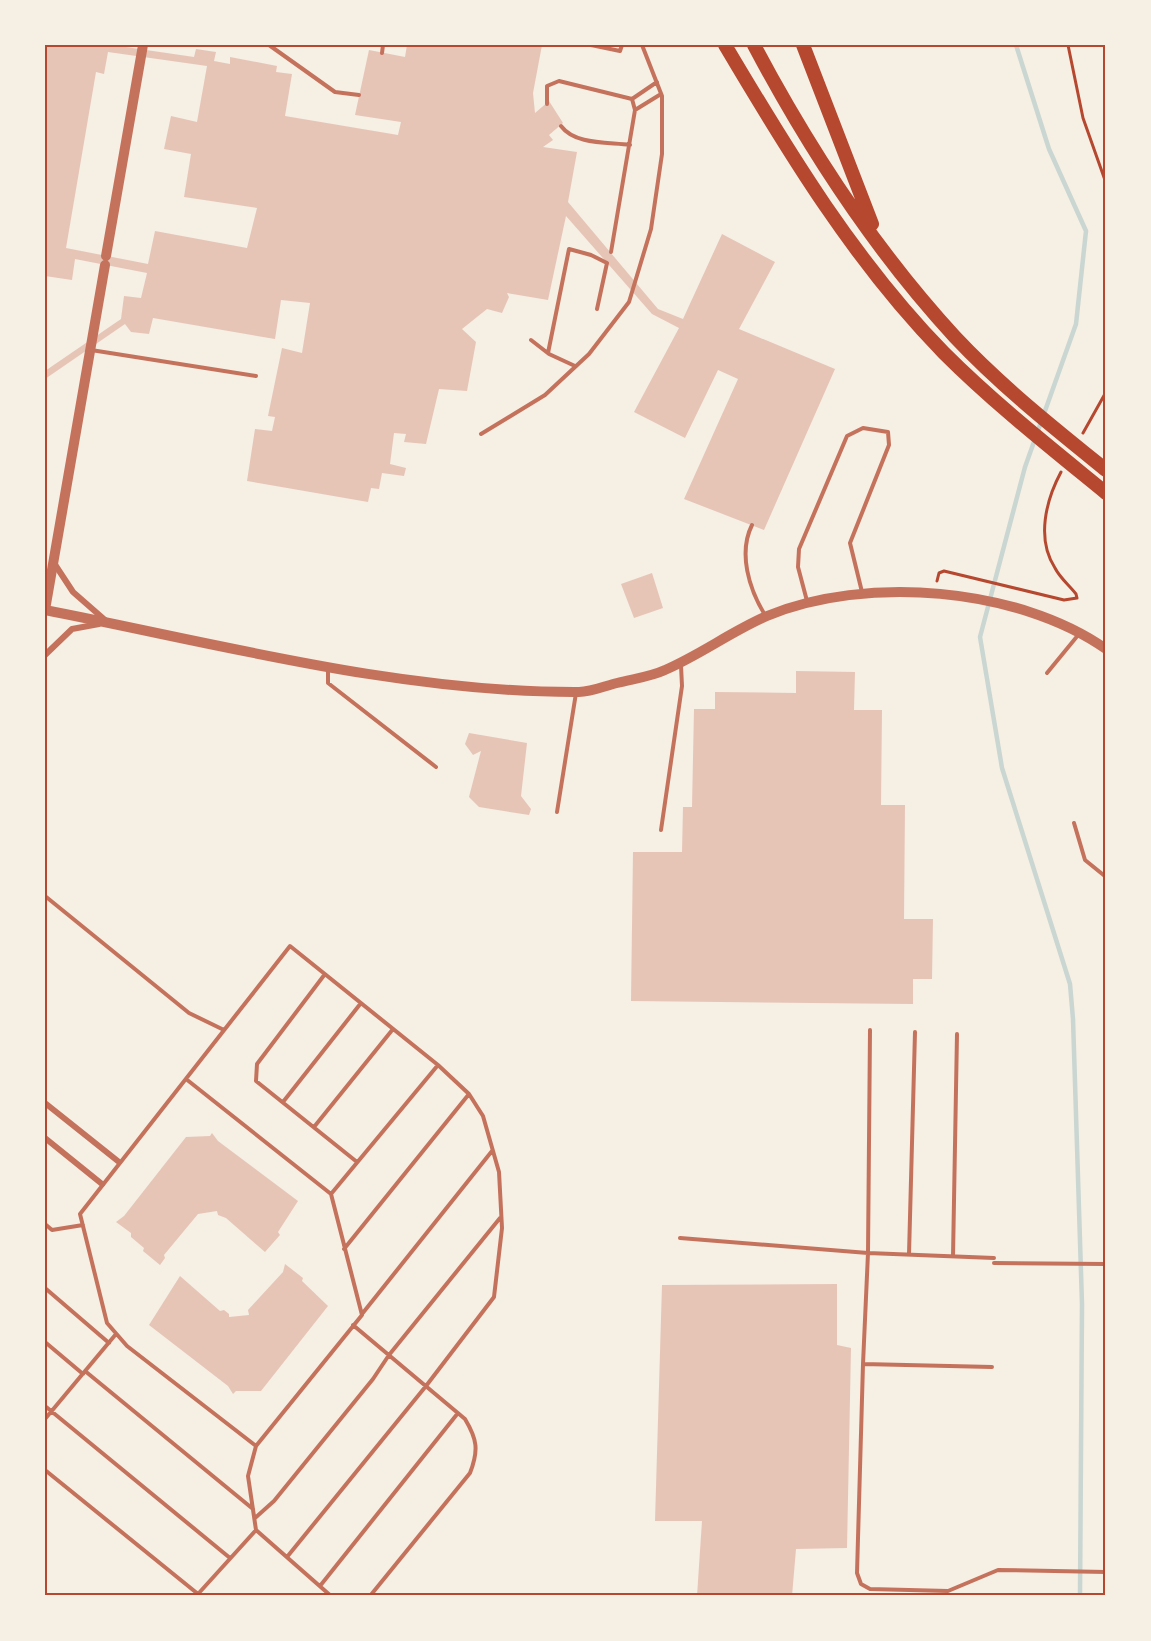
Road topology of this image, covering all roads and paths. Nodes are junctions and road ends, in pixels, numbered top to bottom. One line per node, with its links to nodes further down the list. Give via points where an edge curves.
1 (143, 45): 25 (street)
2 (269, 45): 14 (lane, via 335,92)
3 (383, 45): 11 (lane)
4 (591, 45): 5 (lane, via 620,51)
5 (622, 45)
6 (642, 45): 12 (lane)
7 (725, 45): 34 (main road, via 801,173 876,275 944,352 1029,430)
8 (753, 45): 21 (main road, via 788,110)
9 (803, 45): 21 (main road)
10 (1068, 45): 20 (path, via 1083,118)
11 (382, 53)
12 (657, 82): 13 (lane); 15 (lane)
13 (661, 94): 17 (lane); 27 (lane, via 662,154 656,197 651,229 629,302)
14 (359, 95)
15 (632, 99): 16 (lane, via 553,82 545,92); 17 (lane)
16 (547, 104)
17 (635, 110): 19 (lane)
18 (561, 126): 19 (lane, via 572,137)
19 (630, 145): 22 (lane)
20 (1106, 183)
21 (881, 249): 33 (main road, via 956,338 1039,416)
22 (611, 252)
23 (597, 309): 26 (lane, via 607,263 569,249)
24 (531, 340): 26 (lane)
25 (90, 350): 28 (lane); 36 (street)
26 (548, 353): 27 (lane)
27 (575, 366): 30 (lane, via 545,395)
28 (256, 376)
29 (1106, 392): 31 (path)
30 (481, 434)
31 (1082, 436)
32 (1065, 466): 37 (path, via 1048,499 1046,546 1054,568 1077,598 1066,601 946,572)
33 (1106, 470)
34 (1106, 493)
35 (753, 525): 41 (lane, via 748,532 745,555 748,578)
36 (53, 562): 40 (street); 42 (street, via 72,592)
37 (938, 575)
38 (862, 594): 39 (street); 39 (lane, via 850,543 889,445 888,432 863,428 847,436 800,549 798,567); 43 (street, via 887,591 991,601 1050,617)
39 (807, 602): 41 (street)
40 (45, 610): 42 (street)
41 (766, 617): 46 (street)
42 (108, 622): 45 (street, via 72,629); 47 (street)
43 (1079, 633): 44 (street); 48 (lane)
44 (1106, 649)
45 (45, 655)
46 (681, 662): 49 (street, via 663,671); 53 (lane, via 682,686)
47 (328, 666): 49 (street, via 474,689); 50 (lane, via 328,683)
48 (1047, 673)
49 (576, 692): 51 (lane)
50 (436, 767)
51 (557, 812)
52 (1074, 823): 54 (lane, via 1085,860)
53 (661, 830)
54 (1106, 876)
55 (45, 896): 59 (lane, via 189,1013)
56 (325, 974): 57 (lane); 59 (lane, via 290,946); 66 (lane, via 257,1064 256,1081)
57 (361, 1003): 58 (lane); 66 (lane)
58 (393, 1029): 63 (lane); 68 (lane)
59 (224, 1030): 64 (lane)
60 (870, 1030): 80 (lane)
61 (915, 1032): 81 (lane)
62 (957, 1034): 82 (lane)
63 (438, 1065): 65 (lane); 72 (lane)
64 (186, 1079): 71 (lane); 74 (lane)
65 (469, 1094): 70 (lane, via 483,1116); 79 (lane)
66 (283, 1102): 68 (lane)
67 (45, 1103): 71 (street)
68 (314, 1127): 72 (lane)
69 (45, 1138): 73 (street)
70 (493, 1151): 75 (lane, via 499,1172); 85 (lane)
71 (119, 1162): 73 (lane)
72 (357, 1162): 74 (lane)
73 (102, 1184): 77 (lane, via 80,1214)
74 (331, 1194): 79 (lane)
75 (501, 1217): 90 (lane); 94 (lane, via 494,1297)
76 (45, 1224): 77 (lane, via 52,1230)
77 (83, 1225): 87 (lane, via 107,1323)
78 (680, 1238): 80 (lane)
79 (344, 1249): 85 (lane)
80 (868, 1253): 81 (lane); 91 (lane)
81 (909, 1254): 82 (lane)
82 (953, 1256): 83 (lane, via 1025,1263)
83 (1106, 1264)
84 (45, 1288): 89 (lane)
85 (362, 1315): 86 (lane)
86 (353, 1325): 90 (lane); 99 (lane)
87 (116, 1334): 89 (lane); 99 (lane)
88 (45, 1342): 93 (lane)
89 (109, 1343): 93 (lane)
90 (389, 1355): 94 (lane); 102 (lane, via 288,1484)
91 (863, 1364): 92 (lane); 106 (lane, via 857,1573 861,1584 870,1589 948,1591 998,1569)
92 (992, 1367)
93 (84, 1373): 96 (lane); 101 (lane)
94 (426, 1386): 97 (lane); 104 (lane)
95 (45, 1406): 96 (lane)
96 (51, 1412): 98 (lane); 105 (lane)
97 (458, 1413): 107 (lane); 109 (lane, via 476,1437 478,1453 470,1473)
98 (45, 1419)
99 (256, 1446): 101 (lane, via 248,1476)
100 (45, 1470): 105 (lane, via 198,1594)
101 (253, 1509): 102 (lane)
102 (254, 1519): 103 (lane)
103 (256, 1530): 104 (lane); 105 (lane)
104 (287, 1557): 107 (lane)
105 (230, 1558)
106 (1106, 1572)
107 (320, 1586): 108 (lane)
108 (331, 1596)
109 (370, 1596)

